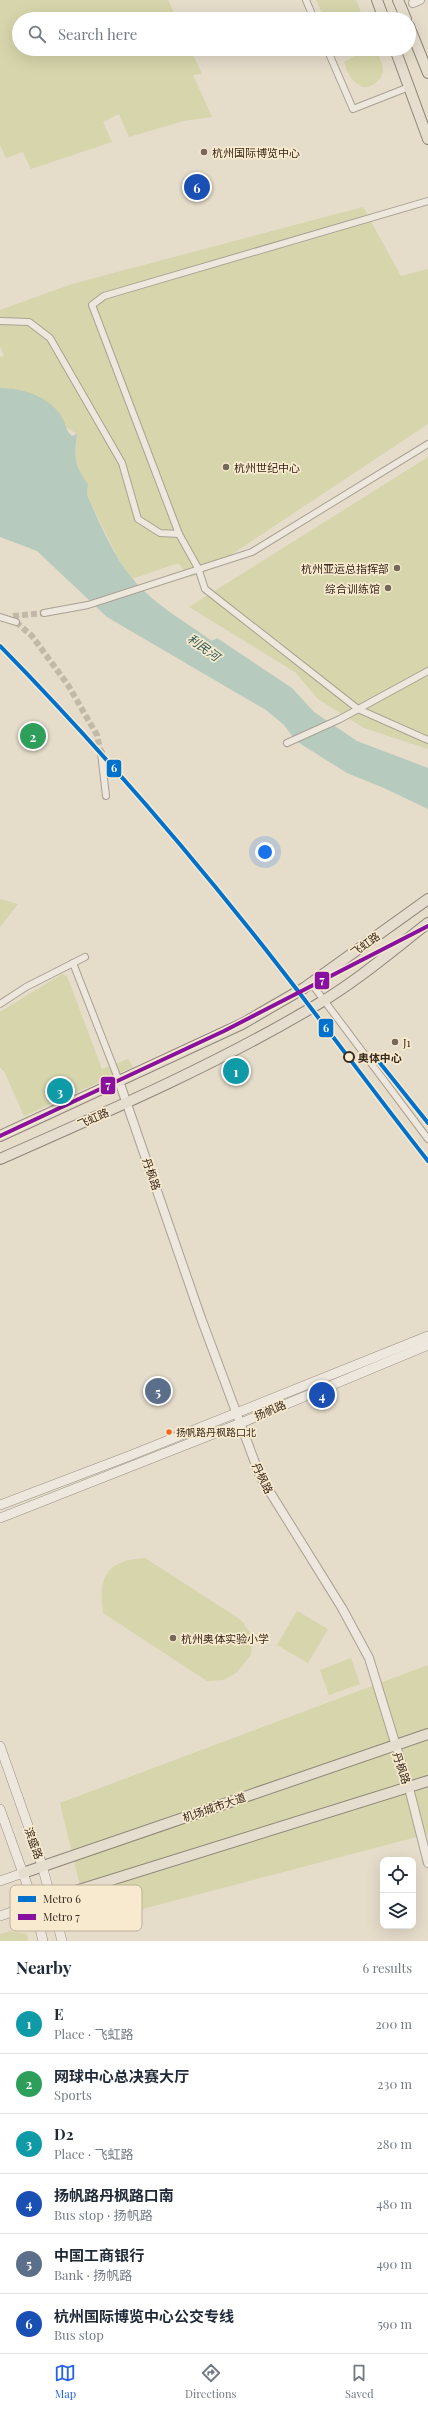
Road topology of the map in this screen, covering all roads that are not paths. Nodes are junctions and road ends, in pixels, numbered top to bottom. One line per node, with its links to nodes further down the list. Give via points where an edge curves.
1 (306, 0): 4 (street)
2 (377, 0): 5 (main road)
3 (398, 0): 6 (main road)
4 (311, 12)
5 (381, 12)
6 (403, 12)
7 (416, 43): 10 (main road)
8 (330, 56): 11 (street, via 353,109)
9 (398, 56): 11 (main road)
10 (428, 73)
11 (409, 87): 12 (main road)
12 (428, 139)
13 (428, 201): 16 (street, via 104,296 92,305)
14 (0, 321): 16 (street, via 29,322 50,338 122,463 138,519 160,534)
15 (428, 444): 17 (street, via 252,552)
16 (179, 534): 17 (street)
17 (198, 568): 18 (street, via 88,605); 22 (street, via 205,589)
18 (44, 613)
19 (3, 617): 20 (street)
20 (15, 619)
21 (428, 671): 22 (street)
22 (358, 709): 23 (street); 24 (street)
23 (428, 740)
24 (287, 743)
25 (101, 754): 26 (street)
26 (106, 796)
27 (428, 899): 31 (main road, 飞虹路)
28 (428, 923): 32 (main road, 飞虹路)
29 (85, 957): 30 (street)
30 (73, 963): 33 (street, via 26,987); 34 (street)
31 (311, 983): 32 (street); 34 (main road, 飞虹路, via 242,1024)
32 (323, 1001): 35 (main road, 飞虹路); 37 (street)
33 (0, 1004)
34 (119, 1081): 35 (street, 丹枫路); 36 (main road, 飞虹路)
35 (128, 1103): 38 (main road, 飞虹路); 41 (street, 丹枫路)
36 (0, 1136)
37 (428, 1139)
38 (0, 1159)
39 (428, 1336): 41 (main road)
40 (428, 1345): 42 (main road, 扬帆路)
41 (237, 1412): 42 (street, 丹枫路); 43 (main road)
42 (241, 1423): 44 (main road, 扬帆路); 46 (street, 丹枫路, via 260,1476 342,1608 369,1658)
43 (0, 1505)
44 (0, 1518)
45 (428, 1734): 46 (main road, 机场城市大道)
46 (395, 1745): 49 (street, 丹枫路); 52 (main road, 机场城市大道)
47 (0, 1746): 52 (main road, 滨盛路)
48 (428, 1781): 49 (main road)
49 (409, 1788): 51 (street, 丹枫路); 57 (main road)
50 (0, 1809): 53 (main road, 滨盛路)
51 (428, 1863)
52 (42, 1865): 53 (main road, 机场城市大道); 56 (main road, 滨盛路)
53 (23, 1873): 54 (main road, 机场城市大道); 55 (main road, 滨盛路)
54 (0, 1881)
55 (27, 1885)
56 (48, 1885)
57 (101, 1885)
58 (10, 1912): 59 (main road)
59 (0, 1916)
60 (41, 1931): 62 (main road, 滨盛路)
61 (60, 1931): 63 (main road, 滨盛路)
62 (43, 1941)
63 (62, 1941)

